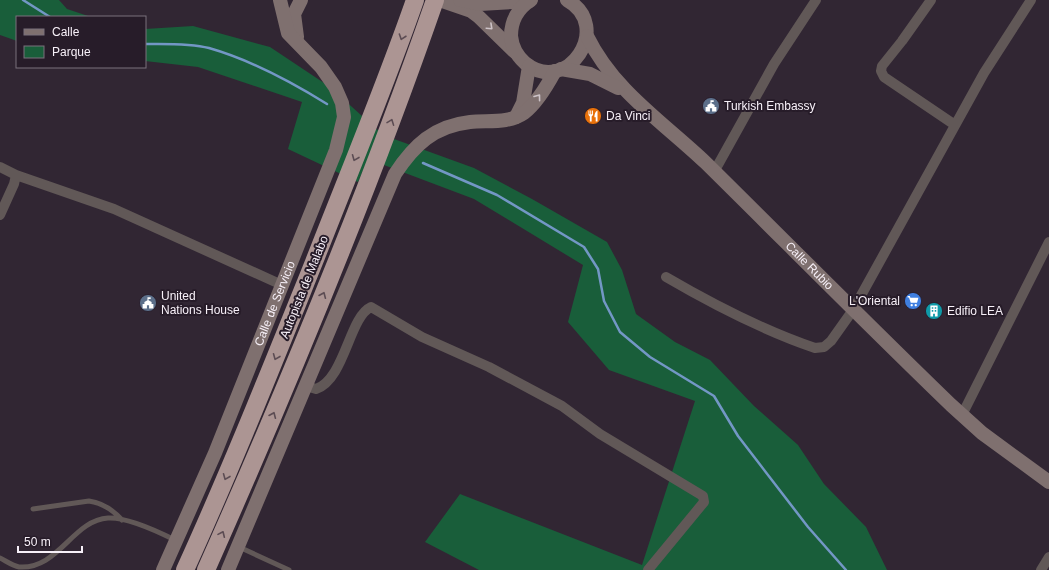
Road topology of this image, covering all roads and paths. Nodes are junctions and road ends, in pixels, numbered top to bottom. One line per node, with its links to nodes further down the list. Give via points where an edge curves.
1 (280, 0): 13 (street, Calle de Servicio, via 288,33)
2 (301, 0): 13 (street, via 294,14)
3 (415, 0): 38 (highway, Autopista de Malabo, one-way to 38, via 391,69 278,350)
4 (435, 0): 39 (highway, Autopista de Malabo, one-way to 4, via 331,277 409,77)
5 (439, 0): 11 (street)
6 (530, 0): 11 (street, via 485,4); 14 (street, via 520,8 511,29)
7 (816, 0): 21 (street, via 774,64)
8 (931, 0): 19 (street, via 882,66 881,71 884,77)
9 (1031, 0): 19 (street, via 1005,38)
10 (570, 1): 12 (street, Calle Rubio, via 586,24)
11 (461, 3): 14 (street, one-way to 14)
12 (587, 36): 16 (street, via 579,57); 17 (street, Calle Rubio, via 596,54)
13 (299, 44): 26 (street, Calle de Servicio, via 322,67 335,87 342,103 344,117 336,150)
14 (516, 52): 15 (street)
15 (529, 66): 16 (street, Calle Rubio, via 546,72); 18 (street, via 523,103)
16 (558, 70): 17 (street, Calle Rubio, via 599,77); 18 (street, one-way to 16, via 531,106)
17 (627, 93): 21 (street, Calle Rubio)
18 (516, 117): 28 (street, via 495,122 470,122 436,131 419,143 406,157 395,174)
19 (955, 125): 27 (street)
20 (0, 167): 22 (street)
21 (714, 172): 27 (street, Calle Rubio)
22 (16, 175): 23 (street); 26 (street, via 114,209)
23 (0, 215)
24 (1049, 242): 29 (street)
25 (666, 277): 27 (street, via 759,327 815,348 824,347 831,341)
26 (282, 285): 33 (street, Calle de Servicio)
27 (853, 310): 29 (street, Calle Rubio)
28 (306, 386): 34 (street); 42 (street, via 316,389 324,385 345,353 361,315 371,307 422,337 516,380 562,406 600,434 703,496 704,502)
29 (962, 415): 30 (street, Calle Rubio)
30 (1049, 482)
31 (33, 509): 32 (lane, via 89,501 110,509)
32 (122, 520): 33 (lane, via 164,534); 36 (lane, via 108,518 94,522 42,564 21,568)
33 (177, 542): 37 (street, Calle de Servicio)
34 (239, 546): 40 (street); 41 (lane)
35 (1049, 557): 43 (street)
36 (0, 558)
37 (164, 570)
38 (185, 570)
39 (206, 570)
40 (228, 570)
41 (289, 570)
42 (648, 570)
43 (1041, 570)

